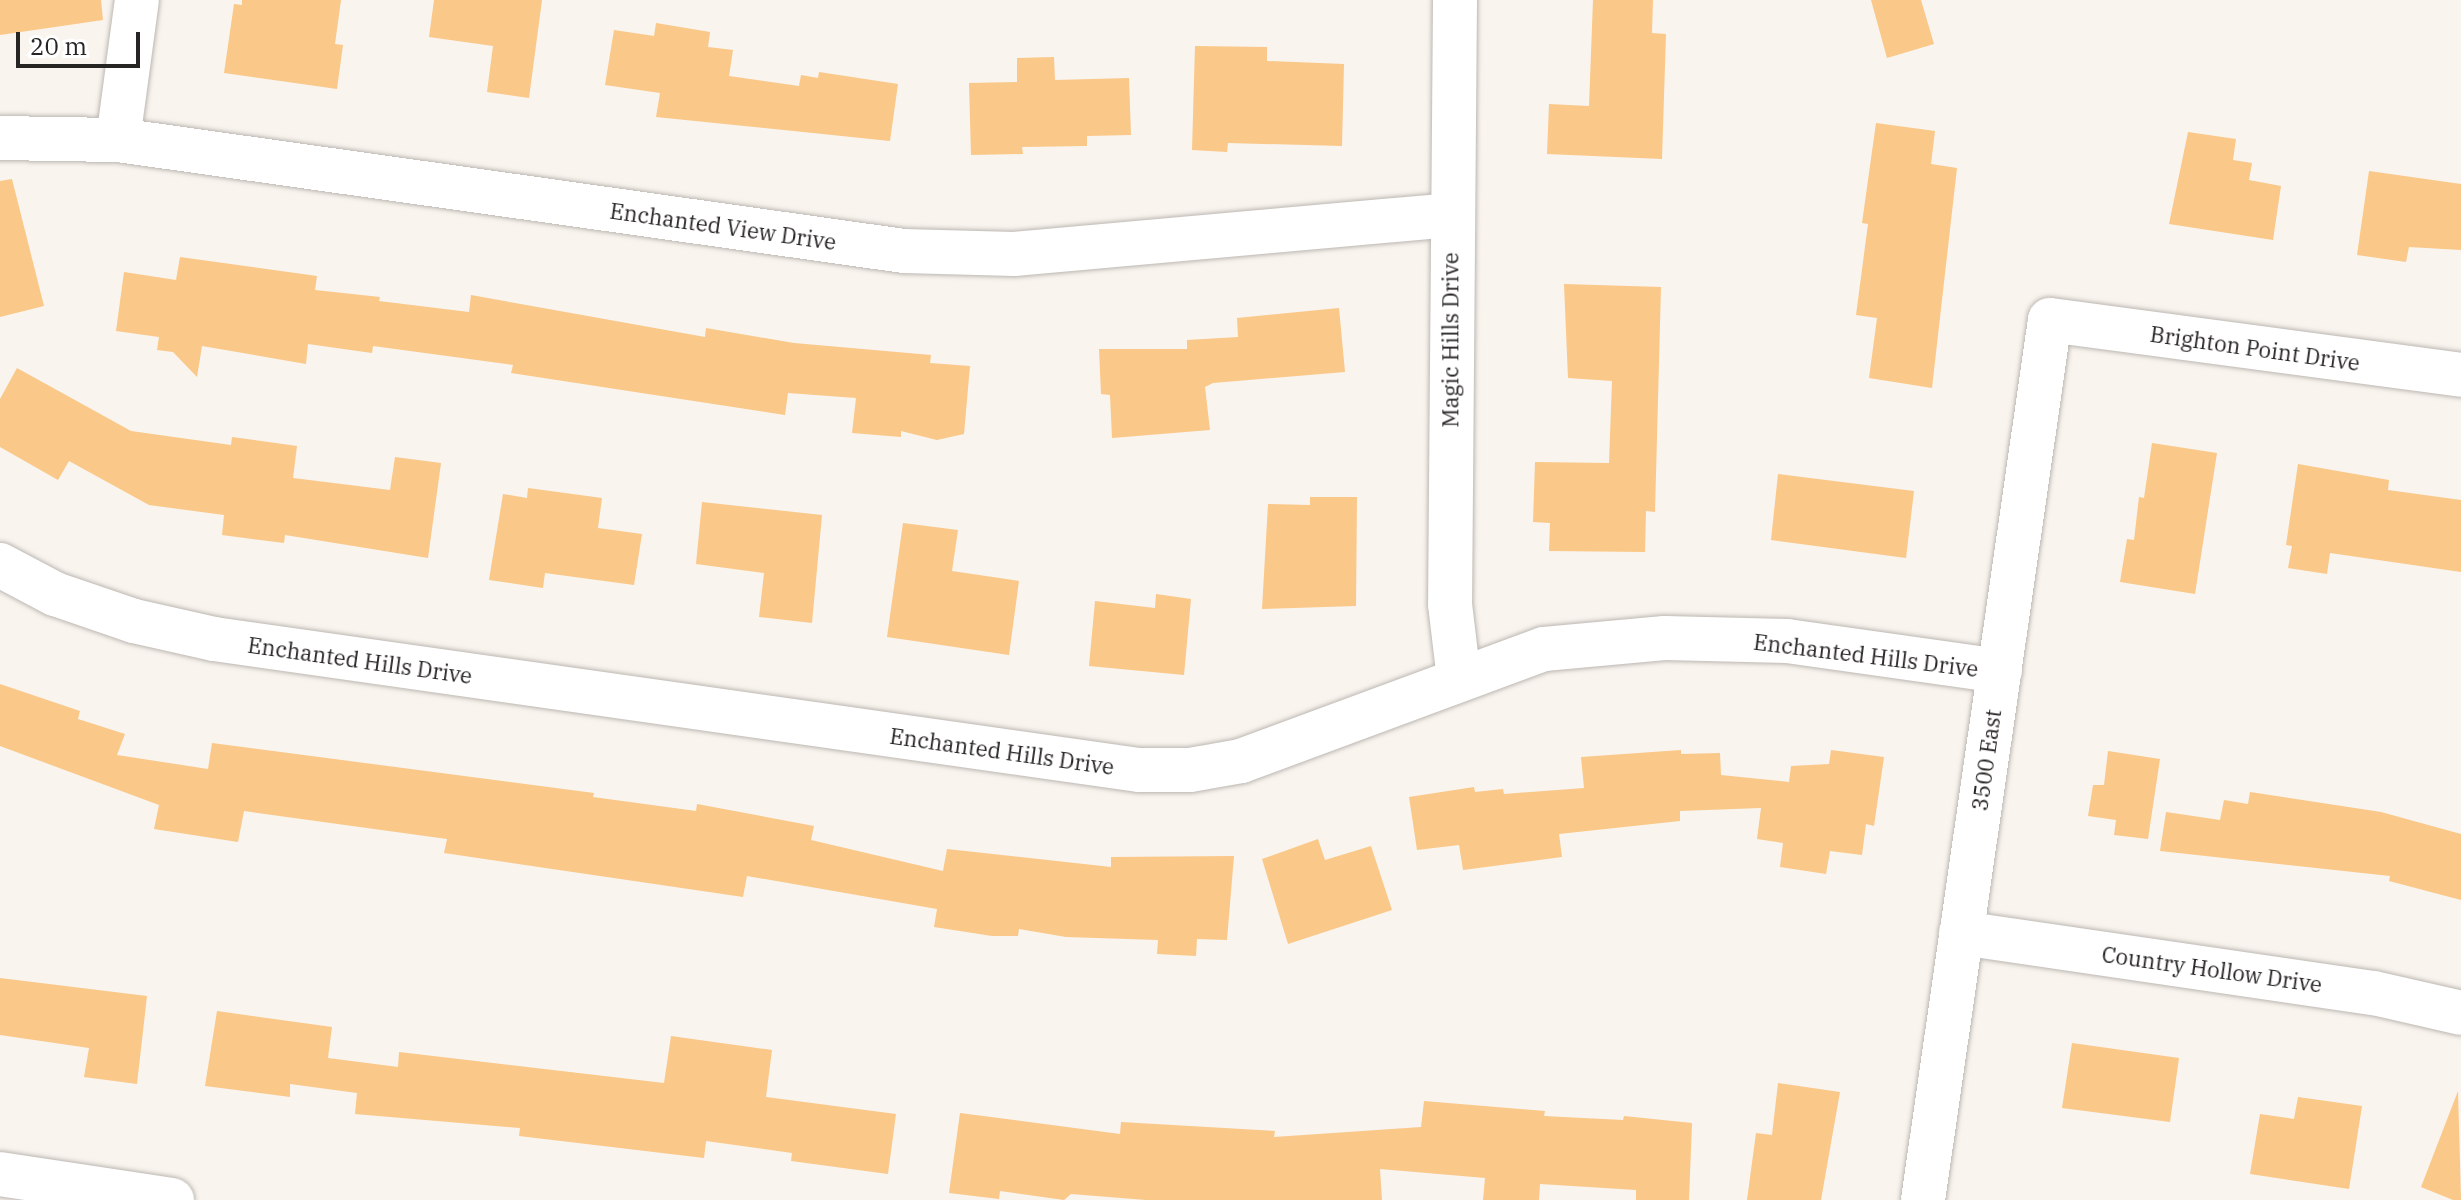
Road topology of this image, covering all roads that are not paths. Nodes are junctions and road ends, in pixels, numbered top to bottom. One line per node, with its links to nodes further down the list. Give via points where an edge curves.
1 (137, 0): 4 (street)
2 (1455, 0): 5 (street, Magic Hills Drive)
3 (0, 138): 4 (street, Enchanted View Drive)
4 (118, 140): 5 (street, Enchanted View Drive, via 904,251 1014,254)
5 (1450, 215): 10 (street, Magic Hills Drive, via 1450,604)
6 (2050, 320): 7 (street, Brighton Point Drive); 9 (street, 3500 East)
7 (2461, 375)
8 (0, 565): 10 (street, Enchanted Hills Drive, via 55,594 134,621 214,639 1139,770 1190,770 1241,761)
9 (2000, 671): 10 (street, Enchanted Hills Drive, via 1787,641 1665,638 1544,649); 11 (street, 3500 East)
10 (1459, 679)
11 (1961, 933): 12 (street, Country Hollow Drive, via 2374,993); 16 (street, 3500 East)
12 (2461, 1013)
13 (0, 1174): 14 (street)
14 (72, 1193): 15 (street)
15 (172, 1200)
16 (1923, 1200)

